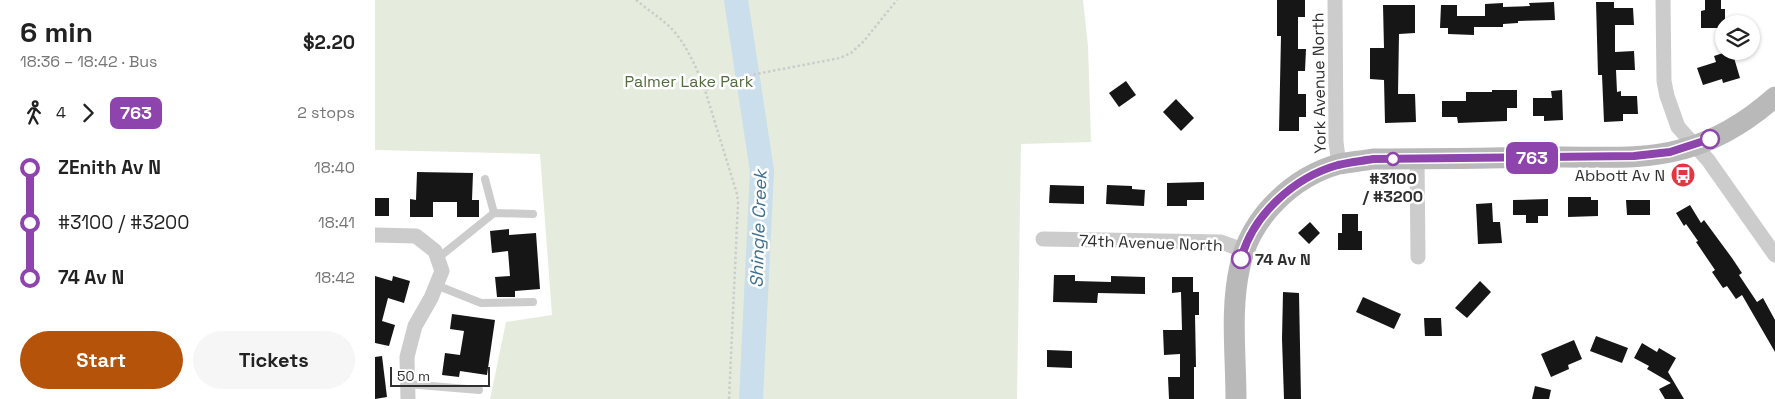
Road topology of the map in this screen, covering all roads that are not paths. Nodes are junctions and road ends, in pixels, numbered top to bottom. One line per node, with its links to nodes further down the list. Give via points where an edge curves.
1 (1335, 0): 6 (street, York Avenue North)
2 (1663, 0): 4 (street, via 1667,96 1678,127)
3 (1775, 97): 4 (street, 74th Avenue North, via 1742,122)
4 (1694, 145): 5 (street, 74th Avenue North, via 1670,152 1634,156); 13 (street)
5 (1417, 159): 6 (street, 74th Avenue North, via 1373,159); 14 (street)
6 (1339, 164): 12 (street, 74th Avenue North, via 1312,175 1285,194 1258,223)
7 (485, 179): 8 (lane)
8 (494, 213): 9 (lane); 15 (lane)
9 (533, 214)
10 (375, 235): 15 (street, via 416,236)
11 (1043, 240): 12 (street, 74th Avenue North, via 1221,242)
12 (1243, 250): 20 (street, via 1235,301)
13 (1775, 255)
14 (1418, 257)
15 (438, 258): 16 (street, via 442,271)
16 (436, 285): 17 (lane, via 481,303); 19 (street, via 415,326 407,357)
17 (533, 302)
18 (479, 390): 19 (lane)
19 (408, 391)
20 (1236, 399)

